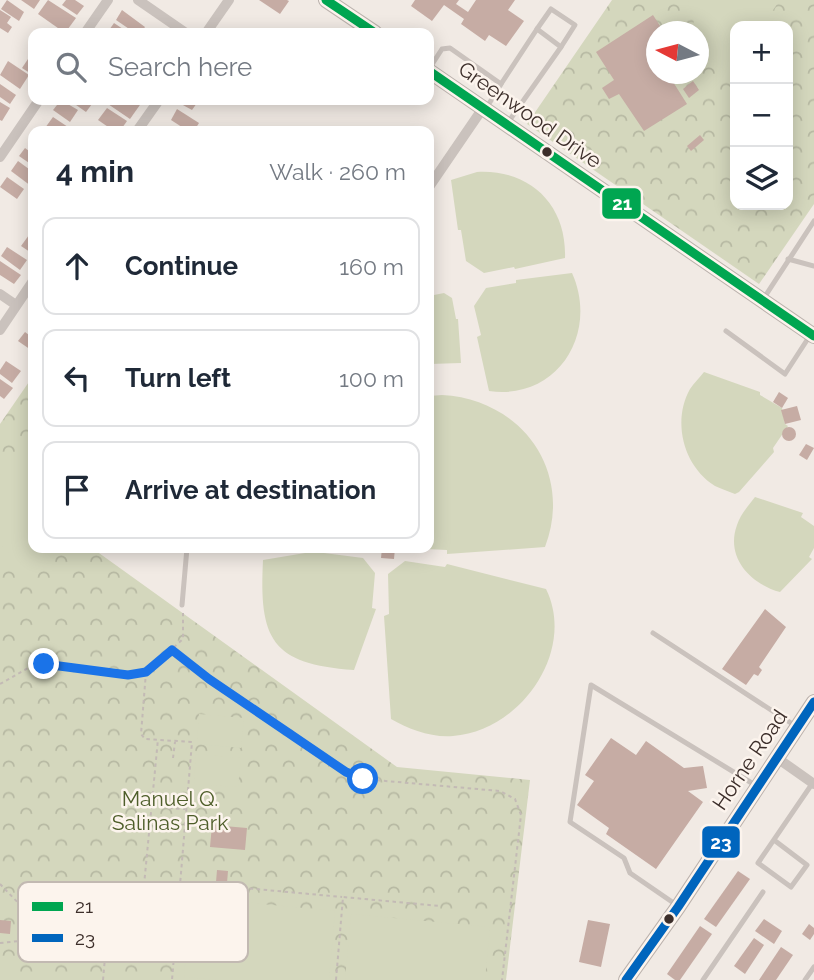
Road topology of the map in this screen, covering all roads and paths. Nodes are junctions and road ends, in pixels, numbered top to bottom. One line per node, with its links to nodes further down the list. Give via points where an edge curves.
1 (108, 0): 5 (street)
2 (138, 0): 6 (street)
3 (229, 0): 7 (street)
4 (326, 0): 8 (main road)
5 (88, 28)
6 (179, 28)
7 (209, 28)
8 (368, 28)
9 (537, 29): 10 (lane); 10 (lane, via 551,9 575,25); 13 (lane)
10 (561, 47): 17 (lane)
11 (434, 62): 13 (lane, via 442,49 450,48)
12 (434, 74): 16 (main road, Greenwood Drive)
13 (501, 84): 16 (lane)
14 (36, 105): 19 (street)
15 (155, 105): 18 (street)
16 (484, 109): 17 (main road, Greenwood Drive); 20 (street)
17 (507, 124): 26 (main road, Greenwood Drive)
18 (141, 126)
19 (0, 156)
20 (434, 180)
21 (814, 221): 22 (lane)
22 (788, 259): 23 (lane); 26 (lane)
23 (814, 266)
24 (28, 288): 27 (street)
25 (0, 294): 27 (street)
26 (762, 300): 30 (main road, Greenwood Drive)
27 (16, 306): 28 (street)
28 (0, 330)
29 (726, 331): 30 (lane, via 785,374)
30 (813, 335)
31 (187, 553): 32 (lane)
32 (182, 605): 34 (path, via 183,639)
33 (653, 633): 38 (lane)
34 (172, 650): 35 (path); 66 (path, via 346,772 363,779 500,791 515,799 521,815)
35 (146, 672): 36 (path, via 128,675 44,664); 39 (path, via 141,734 145,739)
36 (0, 684)
37 (814, 702): 38 (main road, Horne Road)
38 (797, 727): 42 (main road, Horne Road)
39 (158, 739): 40 (path); 48 (path)
40 (175, 741): 41 (path); 46 (path, via 192,742)
41 (173, 758)
42 (777, 758): 43 (street); 44 (main road, Horne Road)
43 (813, 783): 47 (lane)
44 (758, 786): 56 (main road, Horne Road); 56 (lane, via 591,685 570,822 624,858 630,873)
45 (169, 808): 46 (path)
46 (186, 810): 49 (path)
47 (774, 840): 47 (lane, via 758,863 791,887 807,864)
48 (144, 882)
49 (180, 882)
50 (0, 884): 54 (path)
51 (248, 888): 53 (path)
52 (763, 892): 67 (lane)
53 (343, 897): 55 (path); 65 (path)
54 (18, 903)
55 (440, 906)
56 (678, 907): 62 (main road, Horne Road)
57 (18, 941): 58 (path)
58 (0, 943)
59 (105, 962): 63 (path)
60 (173, 962): 64 (path)
61 (814, 967): 68 (lane)
62 (631, 978)
63 (103, 980)
64 (172, 980)
65 (336, 980)
66 (502, 980)
67 (703, 980)
68 (805, 980)

